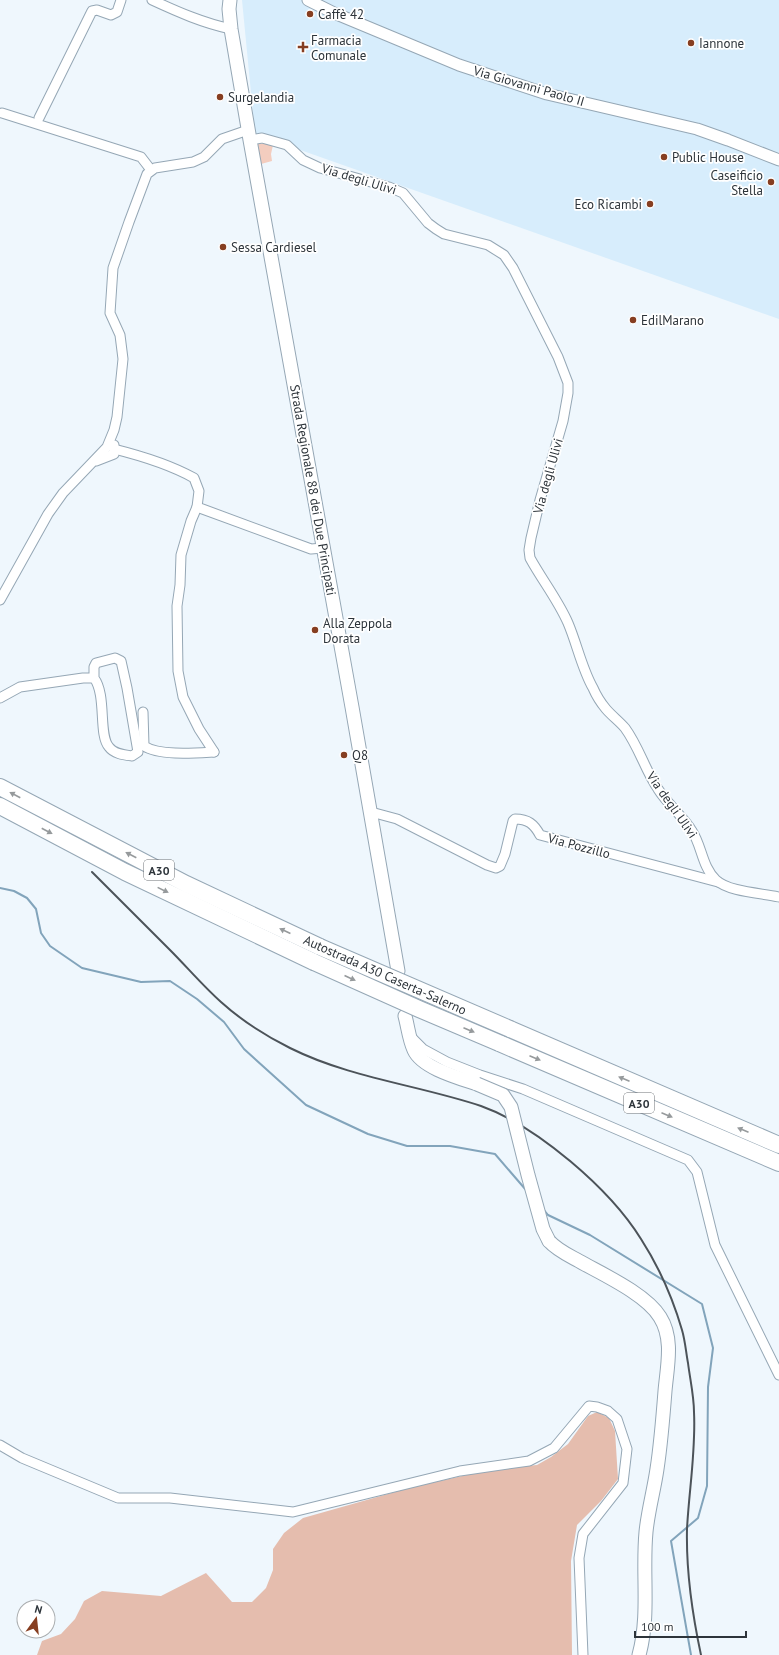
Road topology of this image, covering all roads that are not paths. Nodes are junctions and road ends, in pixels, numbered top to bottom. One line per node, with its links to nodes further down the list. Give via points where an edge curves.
1 (121, 0): 7 (street, via 117,12 111,15 97,10 92,11)
2 (152, 0): 5 (street, via 188,16)
3 (308, 0): 9 (street, Via Giovanni Paolo II, via 459,65 547,94 696,129)
4 (228, 3): 5 (main road, Strada Regionale 88 dei Due Principati)
5 (231, 29): 8 (main road, Strada Regionale 88 dei Due Principati)
6 (2, 113): 10 (street, via 140,157)
7 (39, 118)
8 (249, 135): 10 (street, Via degli Ulivi, via 222,139 204,157 193,162); 13 (main road, Strada Regionale 88 dei Due Principati); 21 (street, Via degli Ulivi, via 287,145 303,160 320,168 403,193 436,229 444,234 496,249 513,268 558,357 568,383 563,421 531,538 530,558 558,602 592,687 605,708 636,744 657,788 693,832 707,868)
9 (779, 160)
10 (151, 170): 11 (street, via 147,174 113,268 110,313 120,335 122,359 117,417)
11 (110, 450): 12 (street, via 140,455 177,468 194,478 199,491); 14 (street, via 92,463 63,493 48,514)
12 (197, 507): 13 (street, via 311,549); 17 (street, via 180,555 177,606 178,671 183,697 214,752 150,750 144,746)
13 (323, 548): 20 (main road, Strada Regionale 88 dei Due Principati)
14 (0, 600)
15 (94, 678): 15 (street, via 98,683 104,736 108,747 118,754 132,756 138,752 121,661 116,658 96,663); 16 (street, via 20,687)
16 (0, 698)
17 (143, 712)
18 (0, 787): 23 (highway, Autostrada A30 Caserta-Salerno / A30, one-way to 18)
19 (0, 806): 23 (highway, Autostrada A30 Caserta-Salerno / A30, one-way to 23, via 125,872)
20 (371, 812): 21 (street, Via Pozzillo, via 397,819 496,868 500,866 505,854 513,821 521,819 530,822 540,835); 24 (main road, Strada Regionale 88 dei Due Principati)
21 (719, 882): 22 (street, via 733,888)
22 (779, 897)
23 (317, 955): 27 (highway, Autostrada A30 Caserta-Salerno / A30, one-way to 23, bridge, via 510,1029); 28 (highway, Autostrada A30 Caserta-Salerno / A30, one-way to 28, bridge, via 418,1009)
24 (398, 971)
25 (405, 1016): 26 (main road)
26 (410, 1036): 29 (street, via 423,1049 447,1062 523,1089 688,1160 697,1172 715,1245); 32 (main road, bridge, via 414,1050 420,1057 444,1072 503,1095 511,1107 543,1229 549,1241 646,1302 660,1317 668,1335 661,1440 646,1531 645,1610)
27 (779, 1145)
28 (779, 1163)
29 (779, 1375)
30 (0, 1445): 31 (street, via 22,1458 118,1498 170,1498 293,1512 460,1471 529,1461 554,1448 589,1406 598,1407 617,1419 627,1449 624,1483 583,1534 579,1558)
31 (583, 1655)
32 (639, 1655)

